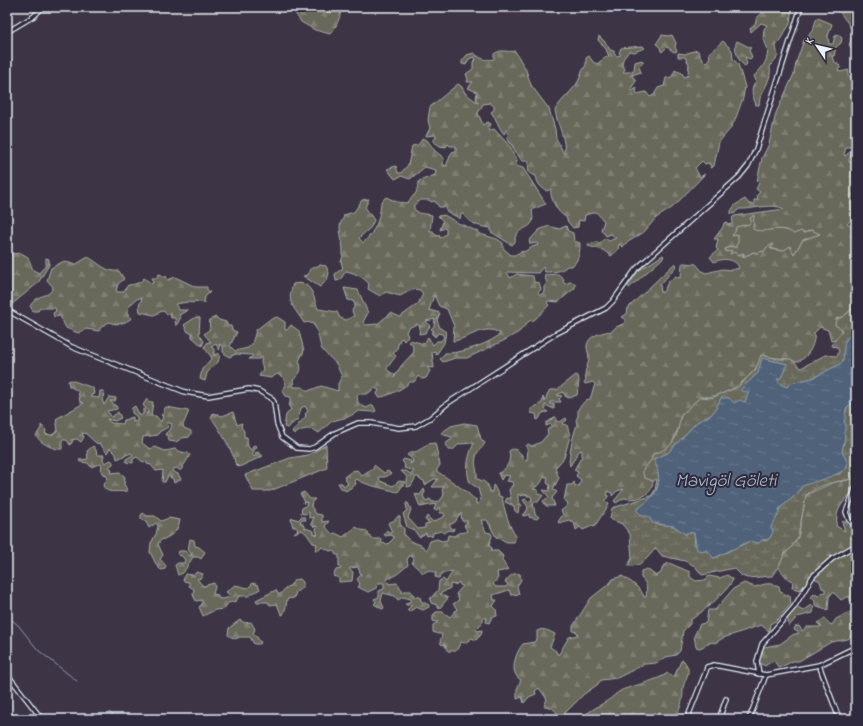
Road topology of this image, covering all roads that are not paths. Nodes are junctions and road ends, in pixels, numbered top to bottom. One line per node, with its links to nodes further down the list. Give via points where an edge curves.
1 (43, 7): 3 (street, via 34,16)
2 (801, 7): 4 (street, via 756,149 739,177 636,269 606,308 555,334 416,426 400,428 358,423 335,433 315,447 298,448 282,437 276,424 274,402 259,391 249,389 208,396 185,392 72,347)
3 (7, 32)
4 (7, 310)
5 (856, 487): 6 (street, via 846,512)
6 (856, 527)
7 (856, 545): 11 (street, via 832,558 813,576 794,606 762,644 757,661)
8 (856, 647): 9 (street)
9 (819, 665): 12 (street); 18 (street)
10 (7, 674): 14 (street)
11 (759, 674): 12 (street); 15 (street, via 714,665 707,667)
12 (766, 676): 17 (street)
13 (726, 699): 16 (street)
14 (42, 719)
15 (687, 719)
16 (718, 719)
17 (749, 719)
18 (841, 719)

